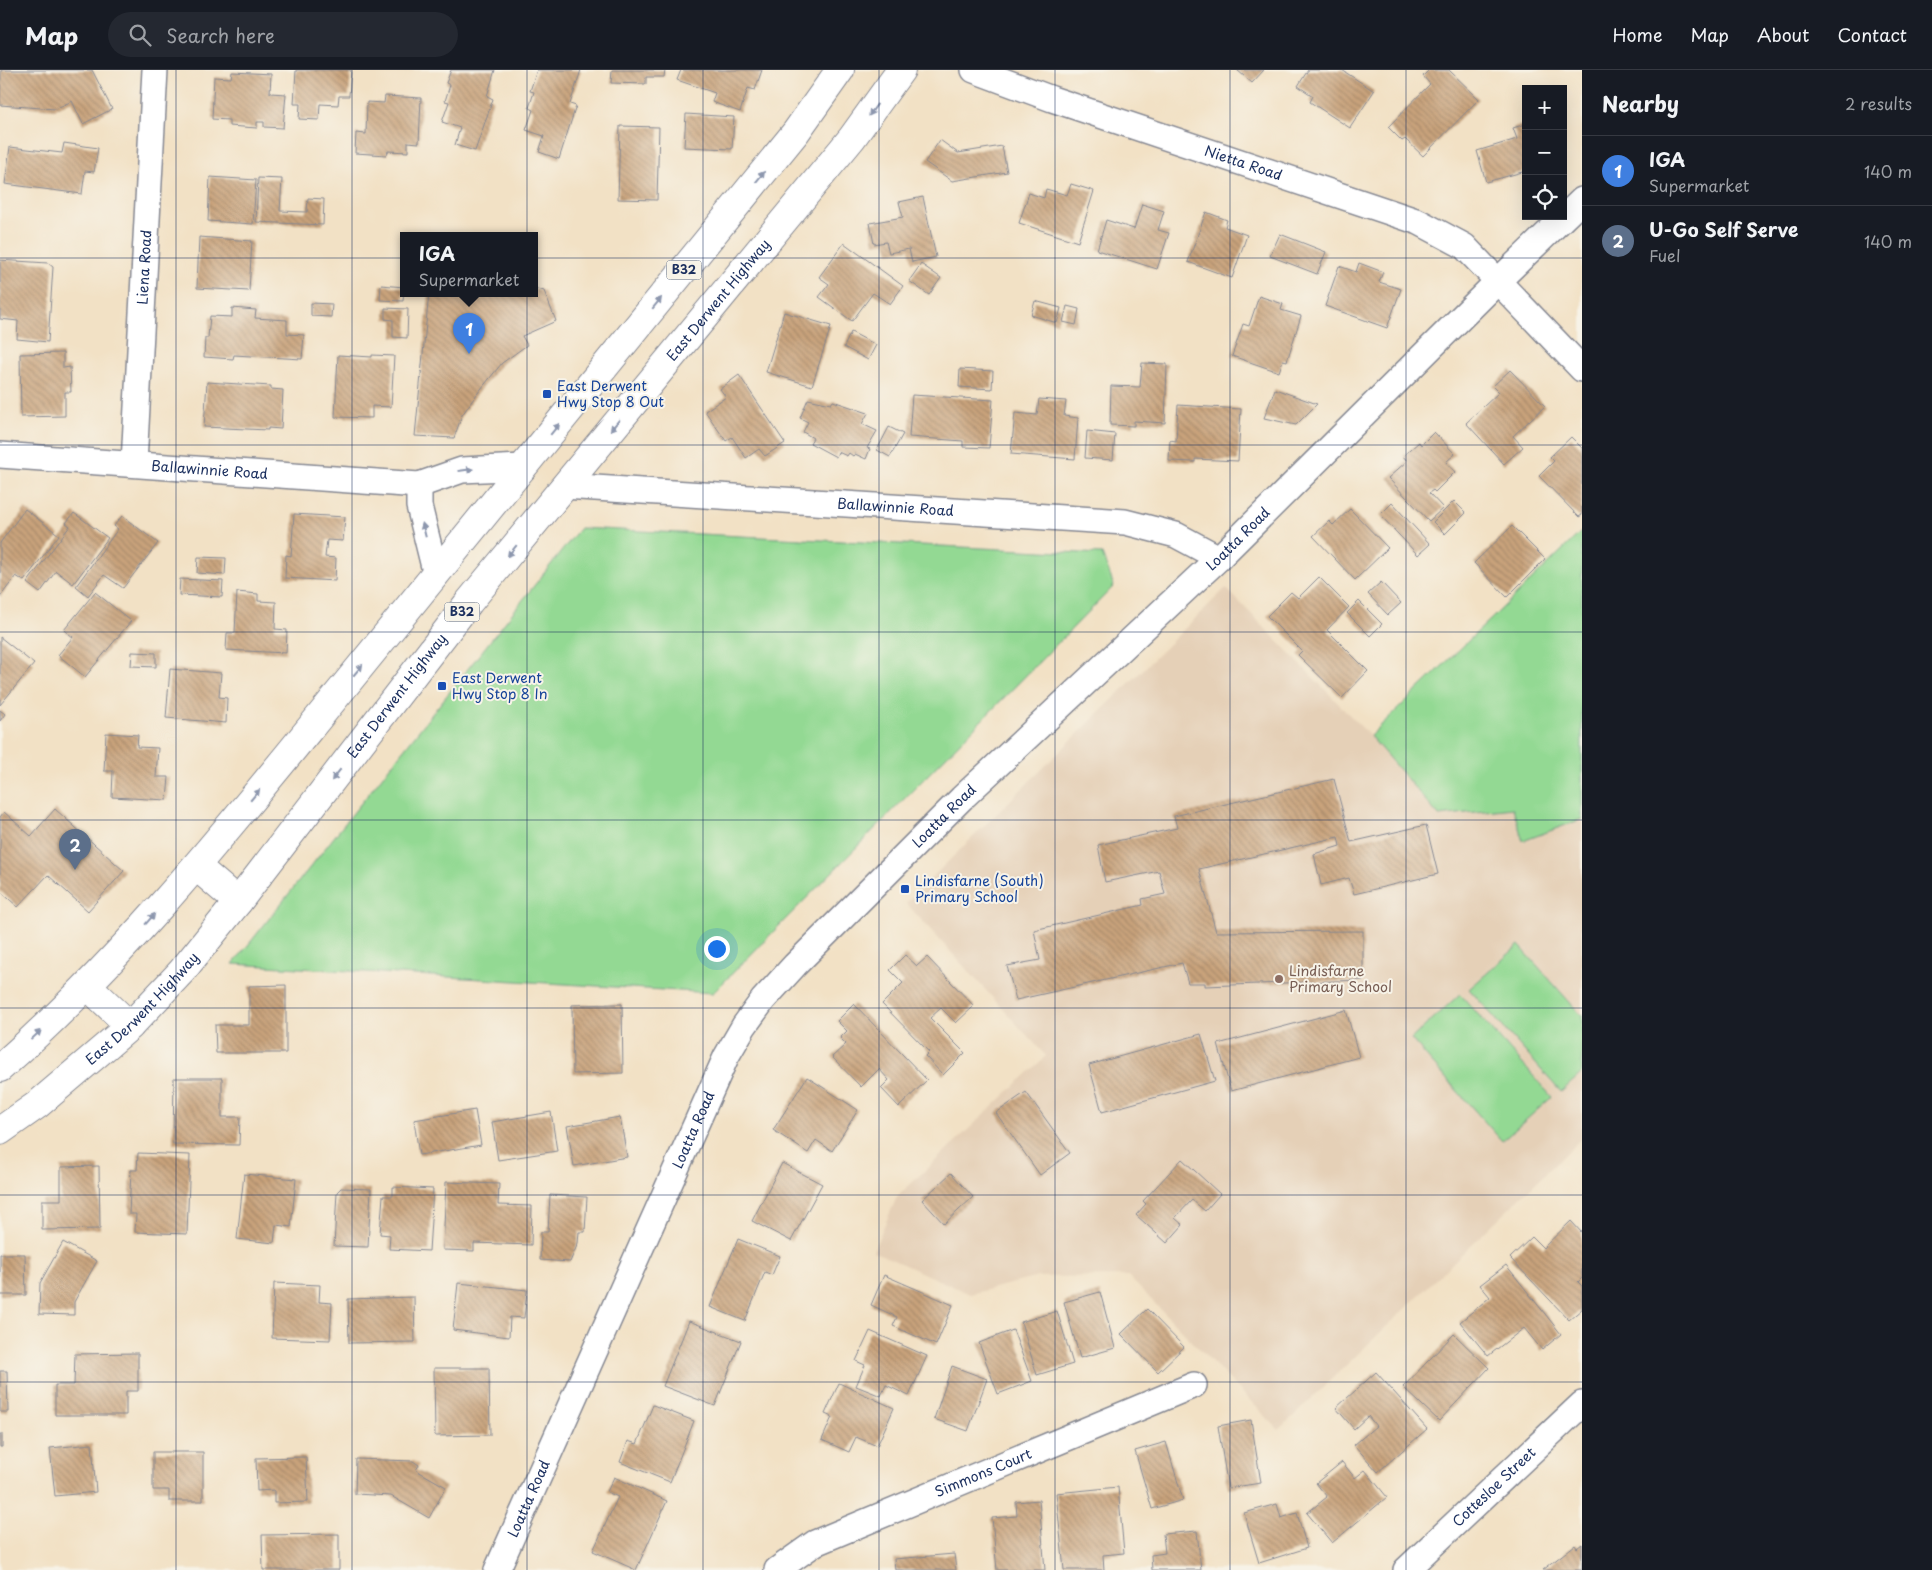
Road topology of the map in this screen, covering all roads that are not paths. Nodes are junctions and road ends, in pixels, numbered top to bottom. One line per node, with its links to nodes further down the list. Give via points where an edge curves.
1 (155, 70): 9 (street, Liena Road)
2 (840, 70): 10 (main road, B32, one-way to 2, via 796,132)
3 (901, 70): 12 (main road, East Derwent Highway / B32, one-way to 12, via 852,138)
4 (974, 70): 6 (street, Nietta Road, via 1419,222 1464,246)
5 (1582, 200): 6 (street, Loatta Road)
6 (1497, 282): 7 (street, Nietta Road); 13 (street, Loatta Road)
7 (1582, 369)
8 (0, 455): 9 (street, Ballawinnie Road)
9 (134, 463): 11 (street, Ballawinnie Road)
10 (524, 467): 11 (street, Ballawinnie Road, one-way to 10, via 462,470); 14 (main road, B32)
11 (419, 485): 14 (street, one-way to 11, via 418,506)
12 (564, 486): 13 (street, Ballawinnie Road, via 1125,522 1176,534); 16 (main road, East Derwent Highway / B32, one-way to 16, via 469,602)
13 (1218, 558): 23 (street, Loatta Road, via 955,805 794,965 744,1026 726,1057)
14 (436, 575): 15 (main road, B32, one-way to 14)
15 (196, 866): 16 (main road); 17 (main road, B32, one-way to 15)
16 (238, 902): 18 (main road, East Derwent Highway / B32, via 182,971)
17 (88, 986): 18 (main road); 19 (main road, B32, one-way to 17)
18 (130, 1026): 20 (main road, East Derwent Highway / B32, via 37,1105)
19 (0, 1068)
20 (0, 1131)
21 (1194, 1385): 24 (street, Simmons Court, via 815,1543)
22 (1582, 1404): 25 (street, Cottesloe Street)
23 (497, 1570)
24 (777, 1570)
25 (1406, 1570)

